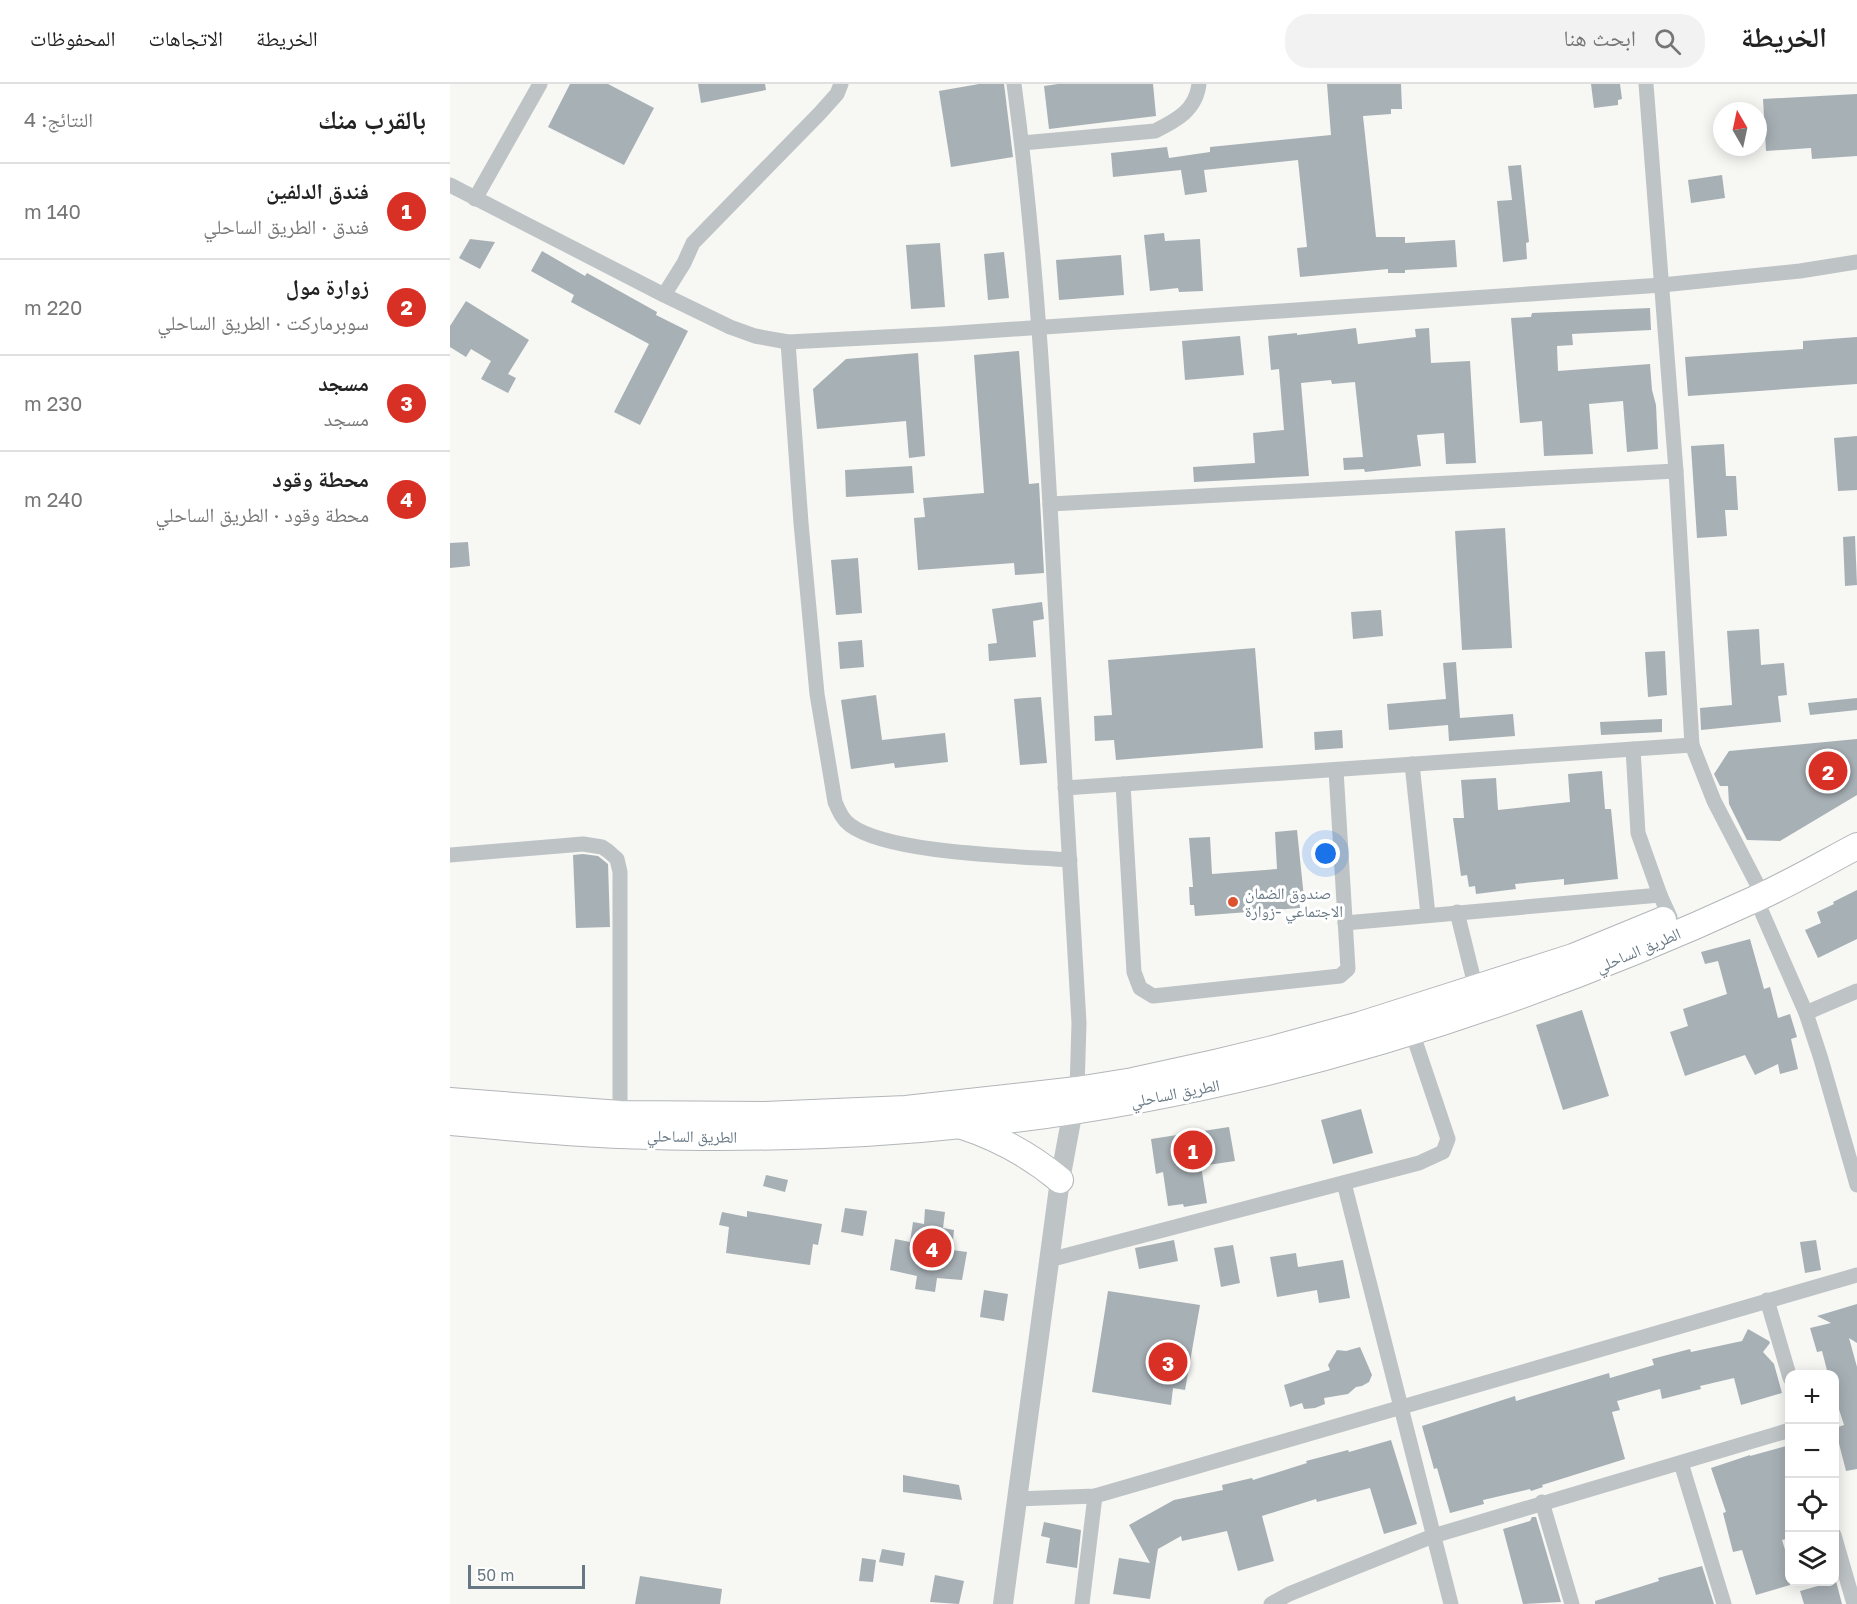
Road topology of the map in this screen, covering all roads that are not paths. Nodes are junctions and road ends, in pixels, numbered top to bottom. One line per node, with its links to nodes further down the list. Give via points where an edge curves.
1 (540, 84): 8 (street)
2 (841, 84): 11 (street, via 820,113 693,243)
3 (1014, 84): 6 (street)
4 (1199, 84): 6 (street, via 1190,110 1155,131)
5 (1646, 84): 10 (street)
6 (1022, 143): 12 (street)
7 (450, 185): 8 (street)
8 (475, 199): 11 (street)
9 (1857, 262): 10 (street)
10 (1662, 285): 12 (street); 14 (street)
11 (664, 296): 13 (street, via 730,327)
12 (1039, 328): 13 (street); 15 (street)
13 (788, 342): 25 (street, via 817,694 835,802 842,819 871,836 925,848)
14 (1676, 471): 15 (street); 16 (street)
15 (1050, 504): 21 (street)
16 (1692, 745): 17 (street); 26 (street)
17 (1633, 749): 18 (street); 27 (street, via 1638,833)
18 (1412, 764): 19 (street); 29 (street)
19 (1335, 770): 20 (street); 30 (street)
20 (1123, 784): 21 (street); 30 (street, via 1134,972 1140,988 1153,996 1340,976 1348,969)
21 (1065, 788): 25 (street)
22 (1857, 826): 26 (highway, الطريق الساحلي)
23 (1857, 846): 26 (highway, الطريق الساحلي)
24 (450, 855): 37 (street, via 583,844 602,847 617,859)
25 (1070, 860): 36 (street, via 1079,1023)
26 (1756, 890): 27 (highway, الطريق الساحلي); 33 (street); 34 (highway, الطريق الساحلي, via 1582,974)
27 (1665, 906): 28 (street); 31 (highway, الطريق الساحلي, via 1573,957)
28 (1457, 912): 29 (street); 31 (street)
29 (1428, 915): 30 (street)
30 (1345, 923)
31 (1476, 989): 36 (highway, الطريق الساحلي, via 1273,1049 1133,1081)
32 (1857, 991): 33 (street)
33 (1806, 1013): 42 (street)
34 (1412, 1032): 36 (highway, الطريق الساحلي, via 1228,1083); 41 (street, via 1448,1139 1443,1152 1419,1163)
35 (450, 1101): 37 (highway, الطريق الساحلي)
36 (1074, 1101): 37 (highway, الطريق الساحلي, via 860,1112); 39 (highway, الطريق الساحلي); 40 (street)
37 (620, 1114)
38 (450, 1122): 39 (highway, الطريق الساحلي, via 652,1136 734,1137 825,1135)
39 (956, 1124): 40 (highway, via 1011,1146)
40 (1060, 1180): 43 (street)
41 (1344, 1183): 43 (street); 47 (street)
42 (1857, 1185)
43 (1049, 1260): 51 (street)
44 (1857, 1275): 45 (street)
45 (1767, 1300): 46 (street); 47 (street)
46 (1788, 1370)
47 (1400, 1407): 50 (street); 53 (street)
48 (1785, 1432): 49 (street)
49 (1681, 1463): 52 (street); 60 (street)
50 (1095, 1496): 51 (street); 56 (street)
51 (1016, 1499): 55 (street)
52 (1542, 1502): 53 (street); 59 (street)
53 (1432, 1536): 57 (street); 58 (street)
54 (1839, 1552): 61 (street)
55 (1003, 1604)
56 (1082, 1604)
57 (1271, 1604)
58 (1451, 1604)
59 (1572, 1604)
60 (1724, 1604)
61 (1854, 1604)

